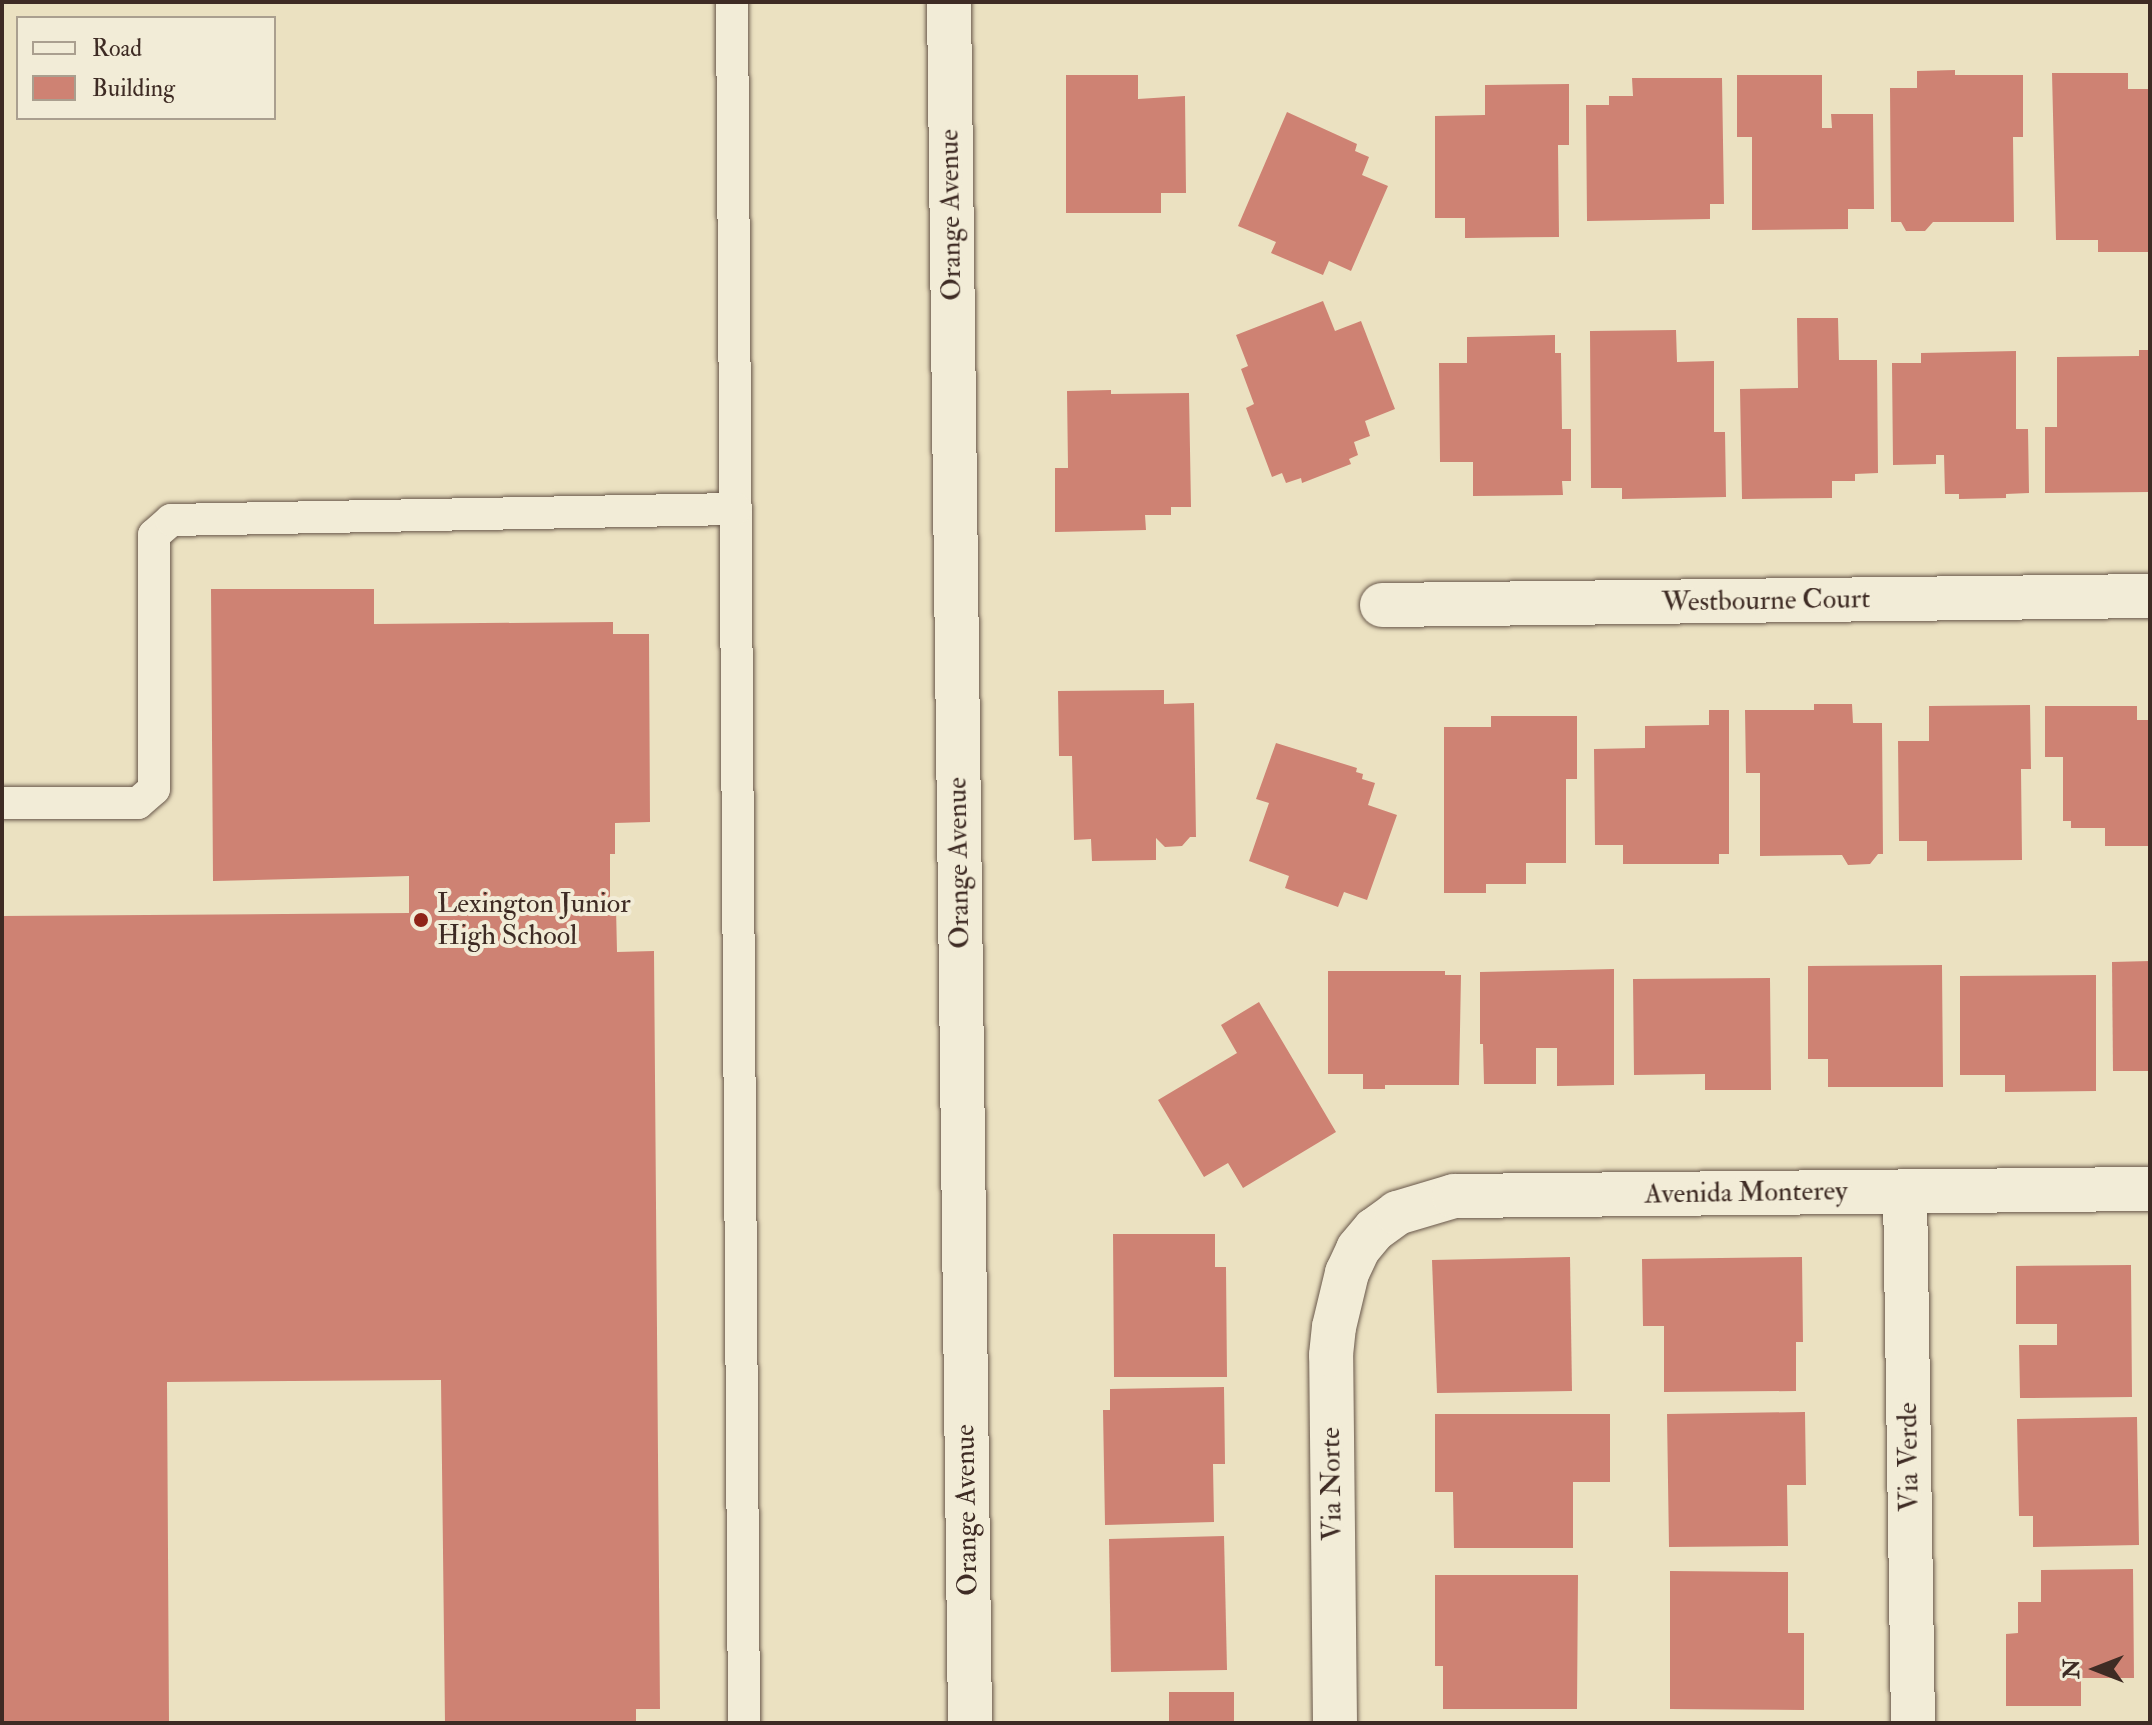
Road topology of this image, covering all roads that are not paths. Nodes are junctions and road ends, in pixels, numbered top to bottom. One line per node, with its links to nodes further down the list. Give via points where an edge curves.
1 (732, 2): 3 (lane)
2 (949, 2): 11 (street, Orange Avenue)
3 (736, 509): 6 (lane, via 171,520 154,535 154,789 138,803); 10 (lane)
4 (2150, 596): 5 (street, Westbourne Court)
5 (1382, 605)
6 (2, 803)
7 (2150, 1189): 8 (street, Avenida Monterey)
8 (1905, 1191): 9 (street, Avenida Monterey, via 1454,1196 1397,1213); 13 (street, Via Verde)
9 (1358, 1249): 12 (street, Via Norte, via 1339,1300 1331,1355)
10 (744, 1723)
11 (970, 1723)
12 (1335, 1723)
13 (1913, 1723)

